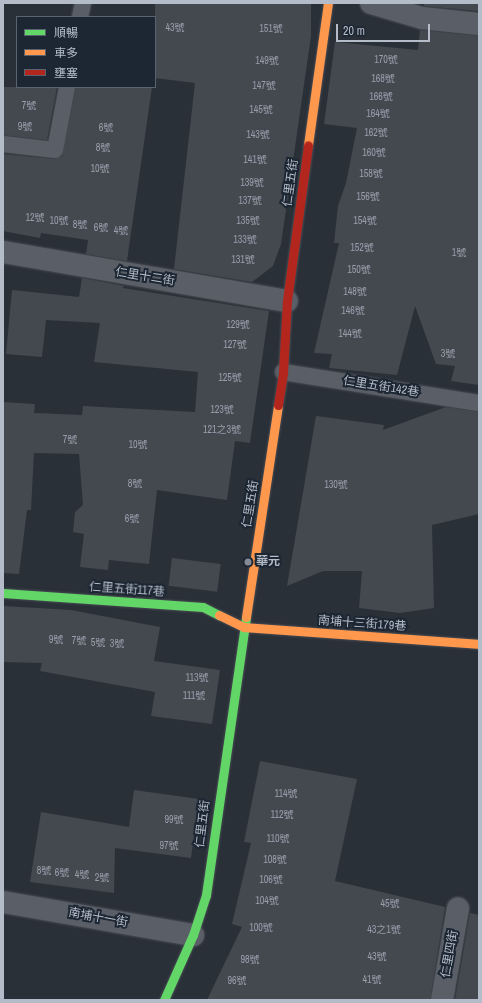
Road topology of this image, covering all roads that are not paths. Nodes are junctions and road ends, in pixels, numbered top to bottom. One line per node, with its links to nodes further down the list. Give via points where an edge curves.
1 (83, 3): 4 (lane)
2 (328, 3): 9 (street, 仁里五街)
3 (371, 3): 5 (street, via 422,18)
4 (80, 16)
5 (479, 24)
6 (67, 88): 7 (lane, via 55,150)
7 (3, 144)
8 (3, 252): 9 (street, 仁里十二街)
9 (287, 301): 10 (street, 仁里五街)
10 (283, 372): 11 (lane, 仁里五街142巷); 13 (street, 仁里五街)
11 (479, 403)
12 (3, 593): 13 (street, 仁里五街117巷, via 202,607)
13 (244, 628): 14 (street, 南埔十三街179巷); 17 (street, 仁里五街, via 206,894)
14 (479, 644)
15 (3, 902): 17 (street, 南埔十一街)
16 (458, 908): 19 (street, 仁里四街)
17 (193, 935): 18 (street, 仁里五街)
18 (164, 1000)
19 (442, 1000)

